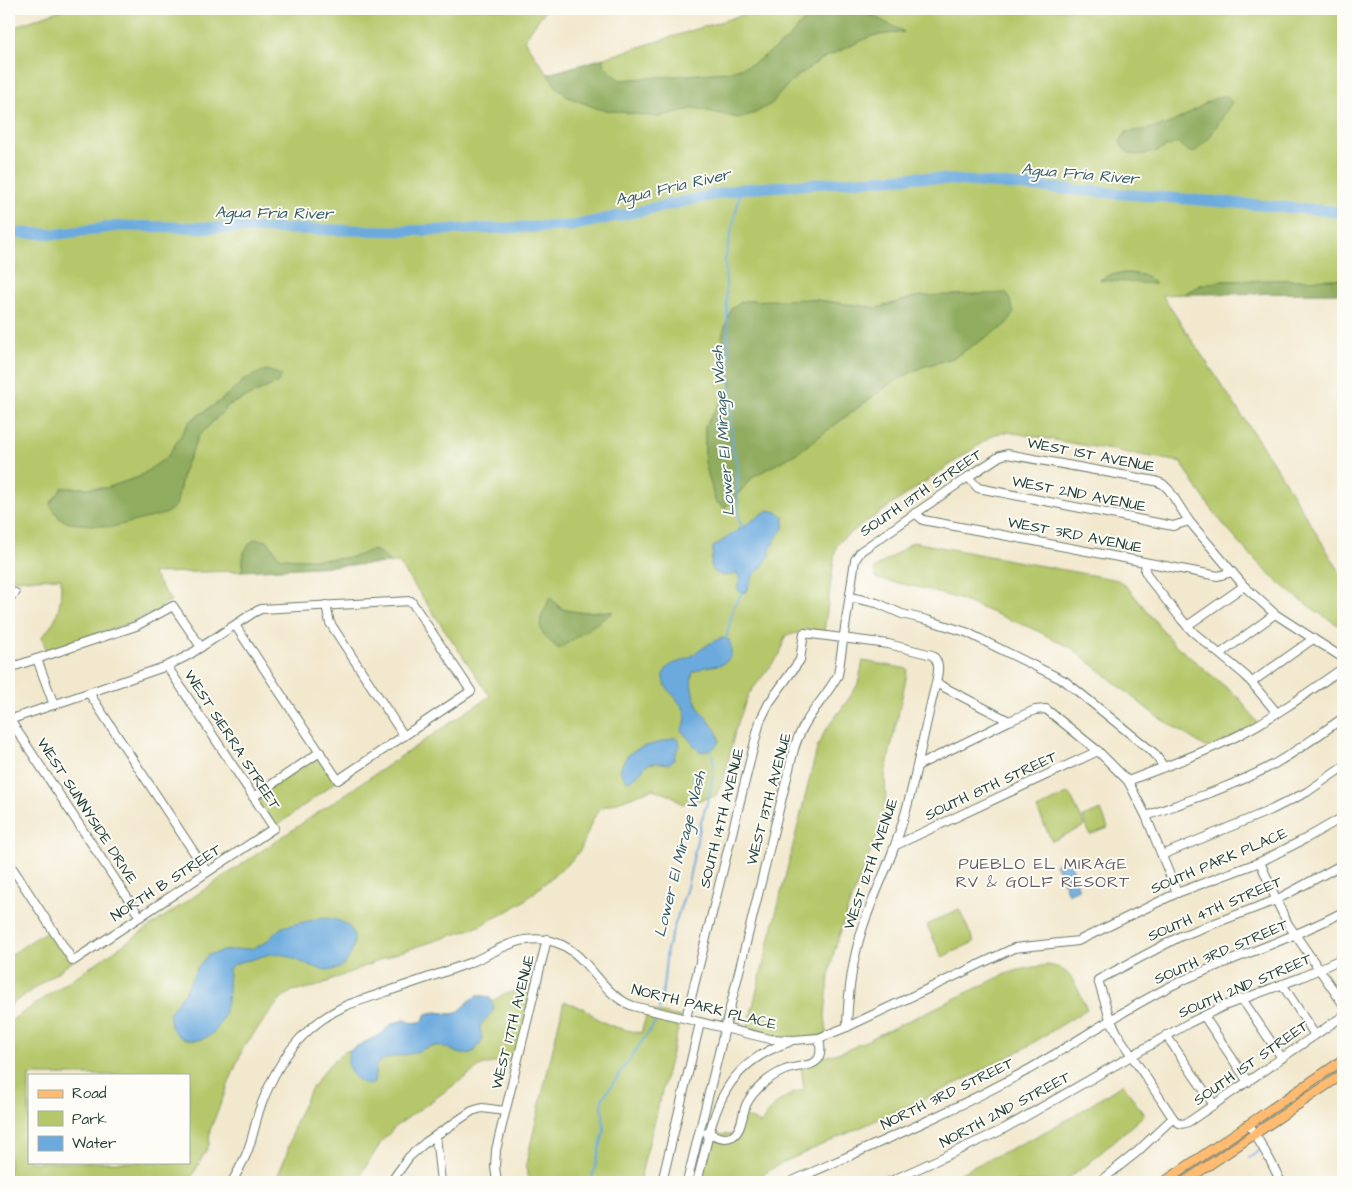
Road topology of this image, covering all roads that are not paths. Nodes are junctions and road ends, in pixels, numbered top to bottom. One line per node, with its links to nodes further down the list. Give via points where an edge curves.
1 (1000, 456): 2 (street, SOUTH 13TH STREET); 4 (street, WEST 1ST AVENUE, via 1007,454 1051,461 1163,484)
2 (968, 477): 3 (street, SOUTH 13TH STREET); 4 (street, WEST 2ND AVENUE, via 978,488 1173,526)
3 (915, 513): 5 (street, SOUTH 13TH STREET); 6 (street, WEST 3RD AVENUE, via 923,520)
4 (1189, 521): 7 (street, WEST 1ST AVENUE)
5 (857, 554): 9 (street, WEST 13TH AVENUE)
6 (1146, 563): 7 (street, WEST 3RD AVENUE, via 1218,576); 13 (street, via 1151,581)
7 (1232, 572): 8 (street, WEST 1ST AVENUE)
8 (1244, 586): 11 (street, WEST 1ST AVENUE); 13 (street)
9 (850, 597): 15 (street, WEST 13TH AVENUE); 36 (street, via 966,632 1065,681 1154,753)
10 (326, 605): 12 (street, via 261,610); 32 (street, via 330,623); 32 (street, via 411,601 471,691)
11 (1276, 614): 16 (street, WEST 1ST AVENUE); 18 (street)
12 (235, 625): 17 (street); 34 (street)
13 (1187, 626): 18 (street)
14 (804, 633): 15 (street, WEST 12TH AVENUE); 63 (street, SOUTH 14TH AVENUE, via 800,660 760,721)
15 (845, 637): 25 (street, WEST 12TH AVENUE, via 932,655 939,666); 67 (street, WEST 13TH AVENUE, via 838,675 798,736)
16 (1312, 639): 19 (street, WEST 1ST AVENUE); 24 (street)
17 (201, 647): 20 (street, via 173,606 136,626); 21 (street)
18 (1220, 654): 24 (street)
19 (1343, 658)
20 (37, 659): 22 (street); 27 (street)
21 (167, 666): 26 (street); 39 (street, WEST SIERRA STREET)
22 (9, 668)
23 (1343, 668): 28 (street)
24 (1252, 682): 28 (street)
25 (936, 683): 31 (street); 35 (street, WEST 12TH AVENUE)
26 (89, 693): 27 (street); 48 (street)
27 (54, 705): 30 (street)
28 (1277, 713): 36 (street, via 1226,742)
29 (1343, 718): 40 (street, via 1268,767 1226,787)
30 (10, 720): 52 (street, WEST SUNNYSIDE DRIVE)
31 (1009, 721): 33 (street, via 1046,709); 35 (street)
32 (404, 736): 34 (street, via 338,780)
33 (1098, 751): 38 (street); 43 (street, SOUTH 8TH STREET)
34 (320, 752): 39 (street)
35 (917, 766): 43 (street, WEST 12TH AVENUE)
36 (1164, 766): 38 (street)
37 (1343, 767): 44 (street, via 1307,792 1271,810)
38 (1128, 781): 40 (street)
39 (254, 797): 42 (street, WEST SIERRA STREET)
40 (1146, 816): 44 (street)
41 (1343, 817): 45 (street, SOUTH PARK PLACE)
42 (274, 828): 48 (street, NORTH B STREET)
43 (896, 844): 66 (street, WEST 12TH AVENUE, via 857,946)
44 (1162, 855): 49 (street)
45 (1260, 862): 49 (street, SOUTH PARK PLACE); 50 (street)
46 (9, 863): 52 (street, NORTH B STREET, via 73,961)
47 (1343, 864): 50 (street, SOUTH 4TH STREET)
48 (207, 872): 52 (street, NORTH B STREET)
49 (1177, 893): 55 (street, SOUTH PARK PLACE)
50 (1276, 900): 53 (street); 64 (street, SOUTH 4TH STREET, via 1181,936 1098,980)
51 (1343, 912): 53 (street, SOUTH 3RD STREET)
52 (140, 916)
53 (1296, 935): 57 (street); 64 (street, SOUTH 3RD STREET, via 1174,985)
54 (547, 939): 63 (street, NORTH PARK PLACE, via 571,950 623,1002); 78 (street, WEST 17TH AVENUE); 85 (street, NORTH PARK PLACE, via 525,940 506,946 471,962 347,1005 318,1021 297,1041 278,1069)
55 (1078, 941): 66 (street, NORTH PARK PLACE, via 1014,948)
56 (1343, 958): 57 (street, SOUTH 2ND STREET)
57 (1320, 969): 58 (street, SOUTH 2ND STREET); 60 (street)
58 (1282, 984): 59 (street, SOUTH 2ND STREET); 69 (street)
59 (1242, 999): 61 (street, SOUTH 2ND STREET); 73 (street)
60 (1343, 1004)
61 (1204, 1016): 68 (street, SOUTH 2ND STREET); 76 (street)
62 (1343, 1016): 69 (street, SOUTH 1ST STREET)
63 (686, 1018): 65 (street, NORTH PARK PLACE)
64 (1110, 1019): 72 (street); 92 (street, NORTH 3RD STREET, via 971,1100)
65 (700, 1023): 67 (street, NORTH PARK PLACE); 89 (street)
66 (847, 1027): 70 (street, NORTH PARK PLACE)
67 (726, 1029): 71 (street, NORTH PARK PLACE, via 770,1039); 81 (street, WEST 13TH AVENUE)
68 (1166, 1035): 72 (street, SOUTH 2ND STREET); 77 (street)
69 (1315, 1035): 73 (street, SOUTH 1ST STREET)
70 (819, 1038): 71 (street, NORTH PARK PLACE); 82 (street, via 821,1055 816,1062 786,1070 766,1082 746,1103 737,1132 724,1138)
71 (793, 1040): 82 (street, via 769,1049 740,1070 717,1106)
72 (1131, 1056): 79 (street); 93 (street, NORTH 2ND STREET, via 1000,1131)
73 (1282, 1058): 76 (street, SOUTH 1ST STREET)
74 (1343, 1060): 80 (main road)
75 (1343, 1074): 83 (main road)
76 (1248, 1082): 77 (street, SOUTH 1ST STREET)
77 (1214, 1105): 79 (street, SOUTH 1ST STREET, via 1184,1124)
78 (505, 1111): 84 (street, WEST 17TH AVENUE, via 482,1108 472,1111); 88 (street, WEST 17TH AVENUE, via 496,1150)
79 (1173, 1118): 94 (street)
80 (1249, 1124): 83 (street); 95 (main road)
81 (700, 1132): 82 (street); 90 (street, WEST 13TH AVENUE)
82 (710, 1134): 91 (street)
83 (1255, 1134): 96 (main road); 97 (street)
84 (436, 1136): 86 (street, WEST 17TH AVENUE, via 409,1157); 87 (street)
85 (232, 1182)
86 (391, 1182)
87 (441, 1182)
88 (497, 1182)
89 (662, 1182)
90 (687, 1182)
91 (697, 1182)
92 (790, 1182)
93 (889, 1182)
94 (1100, 1182)
95 (1164, 1182)
96 (1184, 1182)
97 (1281, 1182)

